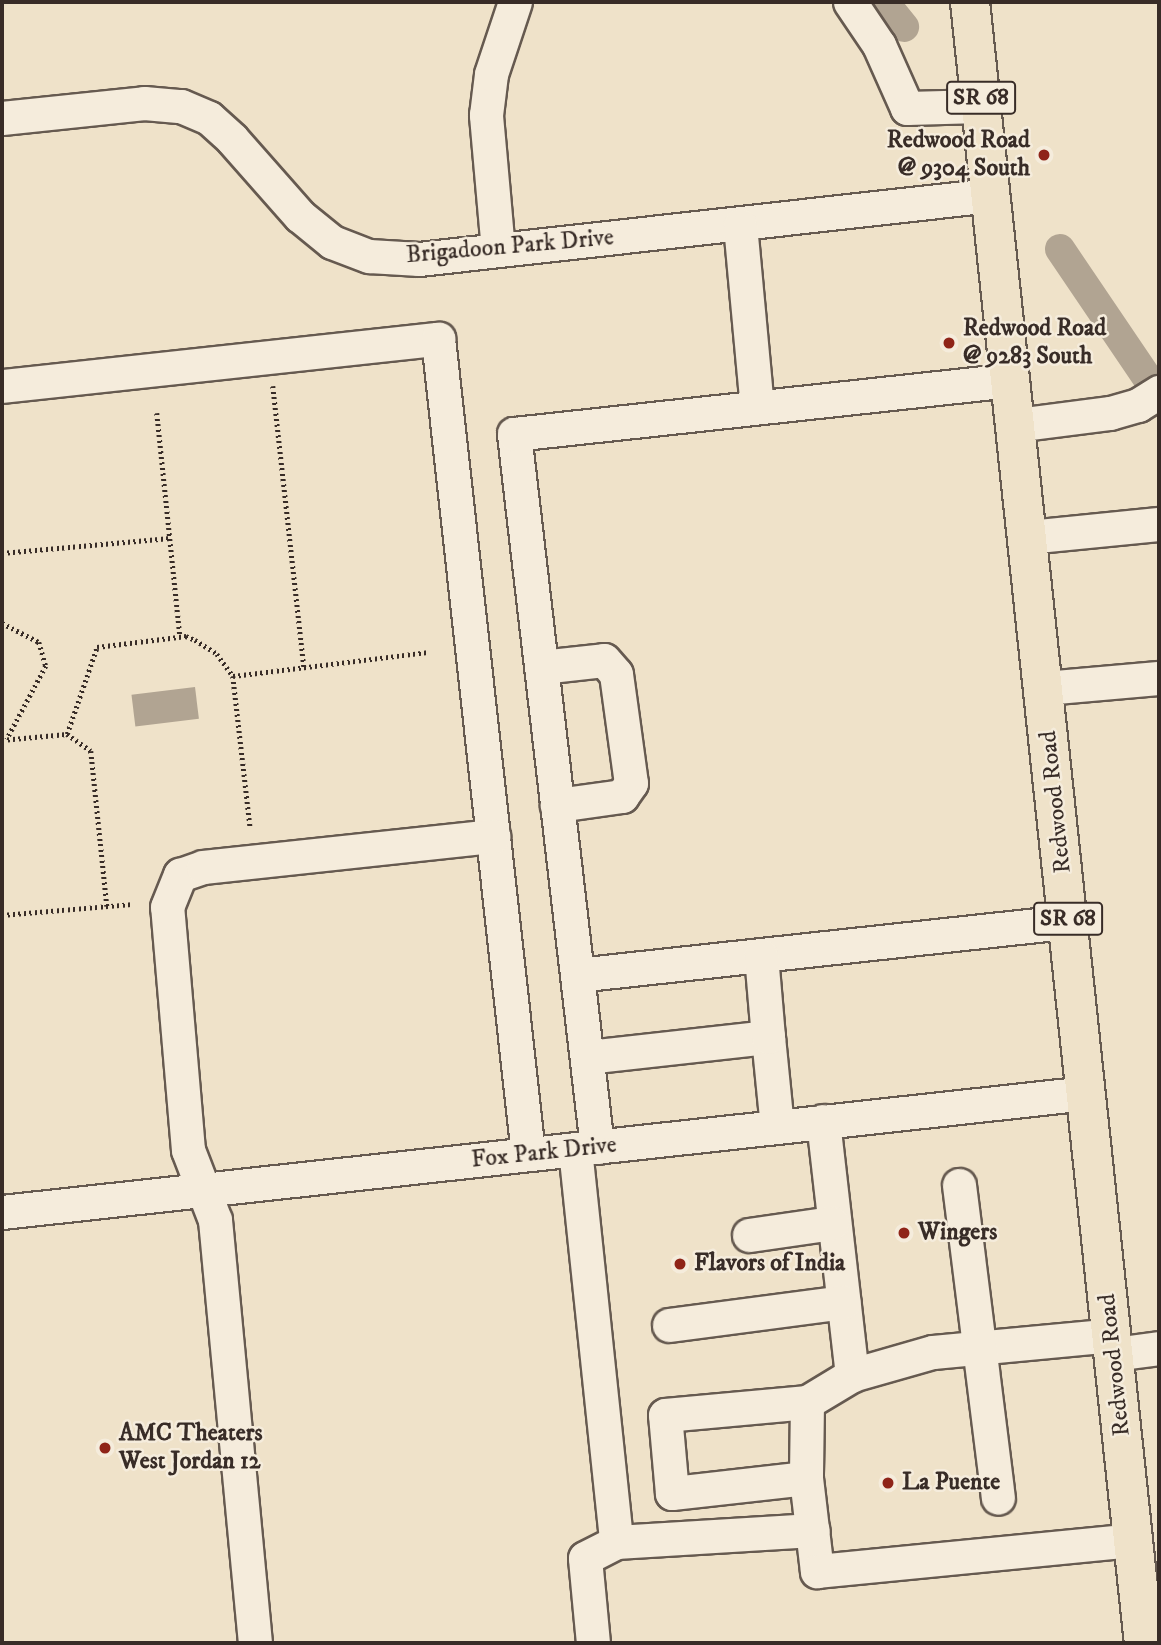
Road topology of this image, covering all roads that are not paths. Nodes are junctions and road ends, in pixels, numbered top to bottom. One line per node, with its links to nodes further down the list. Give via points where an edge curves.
1 (515, 2): 8 (street, via 491,74 485,115)
2 (850, 2): 4 (street, via 879,45 907,108)
3 (970, 2): 4 (main road, Redwood Road / SR 68)
4 (981, 106): 6 (main road, Redwood Road / SR 68)
5 (2, 118): 8 (street, Brigadoon Park Drive, via 144,103 181,106 209,118 300,216 332,242 369,256 419,259)
6 (991, 195): 7 (street, Brigadoon Park Drive); 9 (main road, Redwood Road / SR 68)
7 (740, 225): 8 (street, Brigadoon Park Drive); 12 (street)
8 (498, 250)
9 (1011, 380): 12 (street); 13 (main road, Redwood Road / SR 68)
10 (2, 386): 20 (street, via 438,339)
11 (1149, 399): 13 (street, via 1081,418)
12 (757, 407): 16 (street, via 514,434)
13 (1016, 425): 15 (main road, Redwood Road / SR 68)
14 (1159, 524): 15 (street)
15 (1028, 537): 18 (main road, Redwood Road / SR 68)
16 (541, 667): 19 (street); 19 (street, via 604,660 616,674 631,783 622,796)
17 (1159, 678): 18 (street)
18 (1044, 688): 21 (main road, Redwood Road / SR 68)
19 (557, 805): 23 (street)
20 (493, 836): 30 (street); 32 (street, via 203,867 180,875 167,908 188,1150)
21 (1068, 922): 22 (street); 26 (main road, Redwood Road / SR 68)
22 (761, 955): 23 (street); 24 (street)
23 (577, 975): 25 (street)
24 (768, 1037): 25 (street); 28 (street)
25 (587, 1057): 29 (street)
26 (1086, 1093): 27 (street, Fox Park Drive); 38 (main road, Redwood Road / SR 68)
27 (823, 1121): 28 (street, Fox Park Drive); 34 (street)
28 (778, 1127): 29 (street, Fox Park Drive)
29 (586, 1148): 30 (street, Fox Park Drive); 47 (street)
30 (528, 1154): 32 (street, Fox Park Drive)
31 (959, 1185): 40 (street)
32 (204, 1191): 33 (street, Fox Park Drive); 48 (street, via 215,1220)
33 (2, 1212)
34 (832, 1223): 35 (street); 36 (street)
35 (749, 1235)
36 (843, 1302): 37 (street); 41 (street)
37 (668, 1325)
38 (1113, 1345): 39 (street); 40 (street); 46 (main road, Redwood Road / SR 68)
39 (1159, 1348)
40 (980, 1349): 41 (street, via 933,1352); 44 (street)
41 (852, 1375): 42 (street)
42 (807, 1402): 43 (street); 43 (street, via 665,1415 672,1493)
43 (807, 1478): 45 (street)
44 (998, 1499)
45 (813, 1530): 46 (street, via 817,1571); 47 (street)
46 (1133, 1540): 50 (main road, Redwood Road / SR 68)
47 (616, 1542): 49 (street, via 585,1558)
48 (256, 1643)
49 (593, 1643)
50 (1144, 1643)

